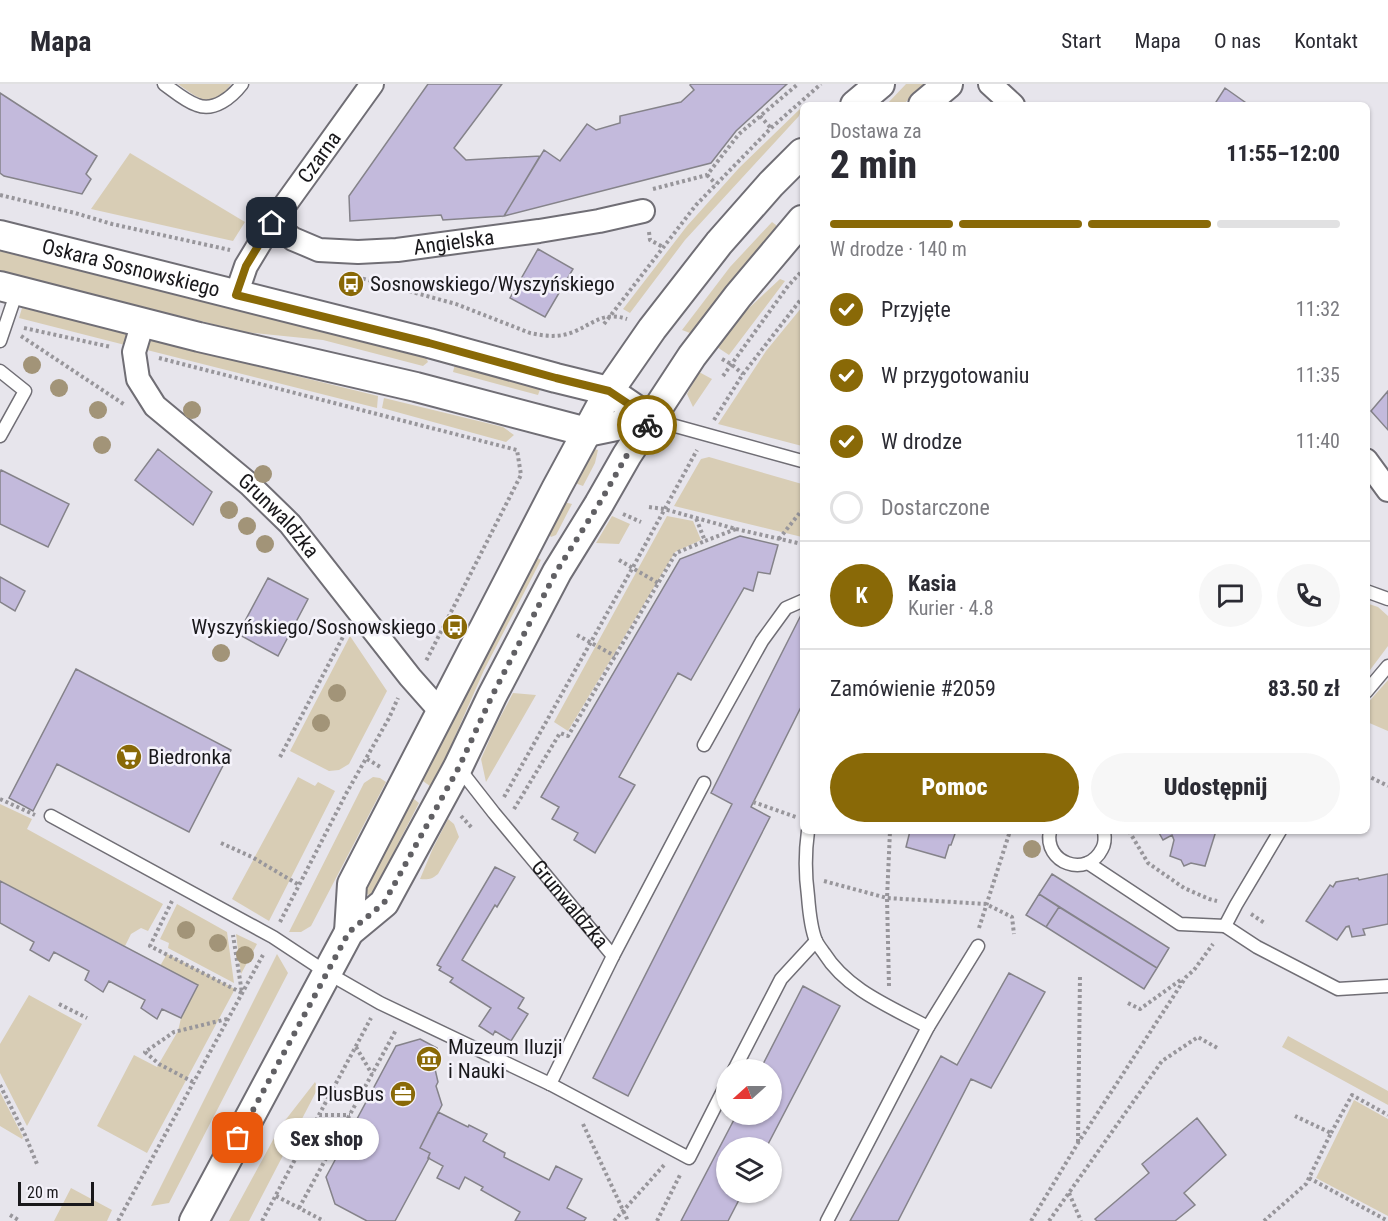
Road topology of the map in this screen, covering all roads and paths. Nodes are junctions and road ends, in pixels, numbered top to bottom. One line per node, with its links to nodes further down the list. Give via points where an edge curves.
1 (164, 84): 2 (lane, via 203,107 218,105)
2 (242, 84)
3 (372, 84): 25 (street, Czarna)
4 (798, 84): 14 (path)
5 (821, 84): 10 (path)
6 (880, 84): 11 (street)
7 (948, 84): 12 (street)
8 (990, 84): 13 (street)
9 (800, 102): 15 (path)
10 (801, 102)
11 (859, 102)
12 (927, 102)
13 (1010, 102)
14 (760, 116): 15 (path); 17 (path)
15 (771, 128): 18 (path)
16 (800, 155): 19 (street)
17 (707, 175): 18 (path); 20 (path)
18 (716, 184): 28 (path)
19 (771, 184): 23 (street, via 778,210); 39 (street, via 718,243)
20 (652, 190)
21 (0, 195): 29 (path)
22 (644, 211): 25 (street, Angielska, via 539,231 358,252 319,250 293,239)
23 (800, 220)
24 (800, 222): 42 (street)
25 (272, 223): 29 (street, Czarna)
26 (0, 235): 33 (street, Oskara Sosnowskiego)
27 (650, 240): 28 (path)
28 (663, 247): 35 (path)
29 (252, 255): 33 (street, Czarna)
30 (800, 273): 44 (path)
31 (348, 275): 35 (path, via 456,304 542,336 571,333)
32 (8, 289): 36 (street); 37 (lane)
33 (236, 295): 41 (street, Oskara Sosnowskiego)
34 (800, 301): 46 (path)
35 (610, 315): 38 (path); 39 (path)
36 (143, 322): 43 (street, Grunwaldzka); 48 (street)
37 (6, 323): 40 (lane); 43 (path); 50 (path)
38 (604, 324)
39 (652, 329): 49 (street)
40 (0, 341)
41 (429, 343): 48 (street, via 442,360 440,374 430,384); 49 (street, Oskara Sosnowskiego)
42 (699, 346): 44 (path); 51 (street)
43 (134, 352): 79 (street, Grunwaldzka, via 138,379 155,406 291,524); 79 (path, via 517,450 521,475 425,662)
44 (731, 364): 46 (path); 47 (path)
45 (0, 371): 54 (lane, via 25,391)
46 (743, 374): 53 (path)
47 (723, 376)
48 (416, 387): 52 (street)
49 (609, 391): 51 (street, Oskara Sosnowskiego); 52 (street)
50 (128, 408)
51 (651, 419): 52 (street); 53 (lane); 69 (street)
52 (587, 432): 66 (street)
53 (705, 434): 55 (lane); 59 (path)
54 (0, 436)
55 (800, 459)
56 (1370, 465): 57 (street)
57 (1388, 490)
58 (649, 507): 59 (path)
59 (664, 509): 61 (path); 68 (path)
60 (800, 513): 63 (path)
61 (696, 518): 62 (path); 64 (path)
62 (736, 529): 63 (path); 64 (path)
63 (779, 539): 65 (path)
64 (705, 541): 70 (path, via 676,553)
65 (800, 544)
66 (526, 547): 69 (street, via 540,541 553,549 557,556); 81 (street)
67 (619, 560): 68 (path)
68 (633, 567): 70 (path); 76 (path)
69 (556, 572): 84 (street)
70 (658, 583): 77 (path)
71 (1370, 592): 72 (lane)
72 (1388, 599)
73 (800, 602): 82 (lane, via 786,608 762,641)
74 (350, 624): 83 (path)
75 (577, 635): 76 (path)
76 (590, 642): 77 (path); 90 (path)
77 (615, 656): 93 (path, via 568,736 560,733)
78 (1388, 666): 80 (lane)
79 (410, 677): 81 (street, Grunwaldzka); 104 (path)
80 (1370, 687)
81 (441, 712): 112 (street, via 352,884)
82 (704, 745)
83 (280, 757)
84 (459, 767): 90 (lane, Grunwaldzka); 112 (street, via 384,903)
85 (1370, 777): 87 (path)
86 (704, 783): 117 (lane)
87 (1388, 786)
88 (0, 799): 91 (path, via 34,815)
89 (753, 802): 92 (path)
90 (494, 813): 93 (lane, Grunwaldzka)
91 (51, 816): 105 (lane)
92 (800, 818)
93 (504, 825): 117 (lane, Grunwaldzka)
94 (808, 834): 103 (lane)
95 (890, 834): 106 (path)
96 (1009, 834): 107 (path)
97 (1050, 834): 102 (lane, via 1050,845 1061,860)
98 (1105, 834): 102 (lane, via 1098,856)
99 (1131, 834): 108 (path, via 1148,863 1184,888)
100 (1278, 834): 108 (lane)
101 (221, 843): 104 (path)
102 (1088, 863): 111 (lane, via 1180,924)
103 (806, 876): 106 (path); 115 (lane)
104 (299, 885): 114 (path)
105 (179, 887): 109 (lane); 122 (path, via 150,946)
106 (887, 898): 107 (path); 126 (path)
107 (986, 904): 113 (path, via 1012,917); 116 (path)
108 (1236, 905): 110 (path); 111 (lane)
109 (229, 914): 114 (lane); 122 (path)
110 (1266, 924)
111 (1225, 926): 120 (path); 121 (lane, via 1338,989)
112 (349, 932): 118 (street)
113 (1014, 934)
114 (273, 937): 118 (lane); 122 (path)
115 (816, 941): 126 (lane, via 844,977); 133 (lane, via 781,979)
116 (978, 946): 130 (lane)
117 (613, 956): 136 (lane)
118 (326, 972): 123 (lane); 156 (street)
119 (1080, 975): 145 (path)
120 (1186, 977): 124 (path, via 1140,1009); 145 (path)
121 (1388, 986)
122 (242, 993): 129 (path)
123 (380, 1003): 127 (lane); 131 (path)
124 (1128, 1003)
125 (59, 1004): 128 (path)
126 (889, 1006): 130 (lane)
127 (404, 1015): 134 (path); 136 (lane)
128 (87, 1018)
129 (228, 1019): 135 (path); 135 (path, via 174,1032 145,1052)
130 (928, 1026): 162 (lane)
131 (356, 1046): 134 (path); 141 (path)
132 (1219, 1049): 149 (path, via 1198,1036 1162,1061)
133 (740, 1059)
134 (372, 1075): 140 (path)
135 (193, 1082): 155 (path)
136 (550, 1084): 138 (lane)
137 (0, 1085): 147 (path)
138 (569, 1094): 146 (lane); 152 (path)
139 (716, 1105): 146 (lane)
140 (350, 1114): 141 (path); 151 (path)
141 (319, 1115): 150 (path)
142 (1388, 1115): 144 (path, via 1352,1095)
143 (1294, 1116): 144 (path)
144 (1331, 1132): 148 (path)
145 (1078, 1143): 163 (path)
146 (689, 1158): 152 (path, via 670,1159); 161 (path)
147 (37, 1164)
148 (1309, 1178): 166 (path); 167 (path)
149 (1069, 1193): 164 (path); 165 (path)
150 (276, 1196): 151 (path); 157 (path)
151 (300, 1208): 158 (path)
152 (623, 1210): 159 (path); 160 (path)
153 (10, 1215): 154 (path)
154 (20, 1221)
155 (118, 1221)
156 (194, 1221)
157 (262, 1221)
158 (324, 1221)
159 (614, 1221)
160 (628, 1221)
161 (657, 1221)
162 (827, 1221)
163 (1031, 1221)
164 (1049, 1221)
165 (1081, 1221)
166 (1264, 1221)
167 (1388, 1221)

